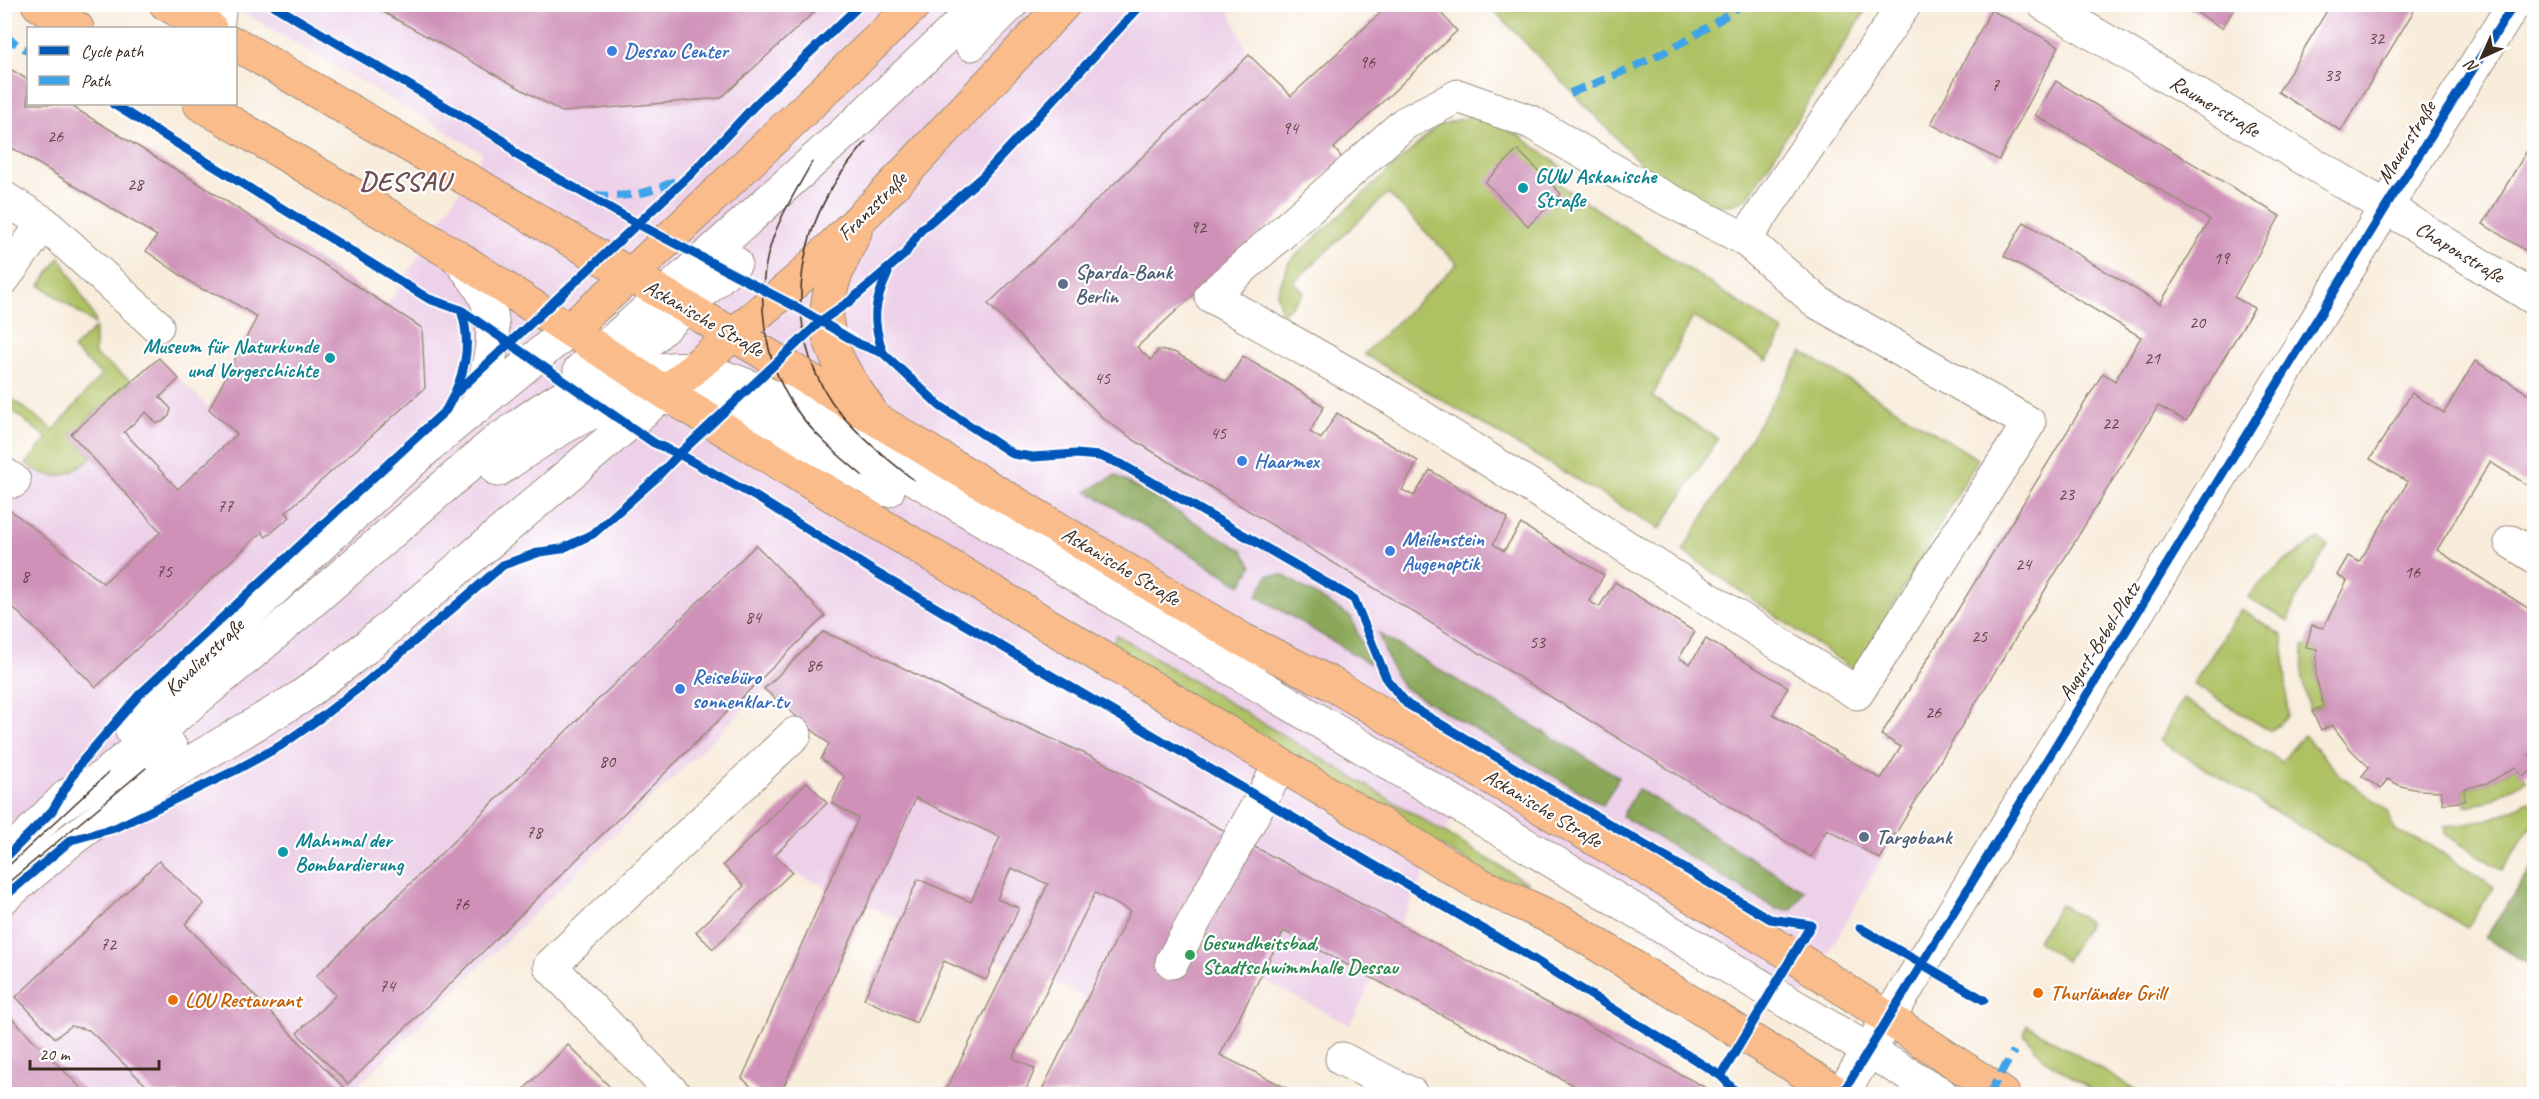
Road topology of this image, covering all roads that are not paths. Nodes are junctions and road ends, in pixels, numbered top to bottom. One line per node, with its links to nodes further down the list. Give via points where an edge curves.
1 (38, 4): 11 (main road)
2 (166, 4): 12 (main road)
3 (220, 4): 13 (street)
4 (915, 4): 22 (main road)
5 (981, 4): 25 (street)
6 (1011, 4): 25 (street)
7 (1064, 4): 18 (main road, Franzstraße)
8 (1905, 4): 20 (street)
9 (2044, 4): 17 (street, Raumerstraße)
10 (2514, 4): 17 (street, Mauerstraße)
11 (75, 27)
12 (208, 27)
13 (217, 27)
14 (237, 45): 22 (main road, Askanische Straße)
15 (202, 105): 21 (main road)
16 (4, 198): 19 (street)
17 (2386, 207): 24 (street, Chaponstraße); 42 (street, August-Bebel-Platz)
18 (864, 215): 28 (main road, Franzstraße, via 801,277); 33 (main road, via 834,282 826,324 842,372)
19 (44, 223): 23 (street); 26 (street)
20 (1745, 239): 20 (street, via 1630,180 1532,122 1458,96 1405,123 1211,296 1394,399 1857,693 2029,423 1817,302)
21 (456, 256): 27 (main road); 32 (street, via 482,290 492,321 488,363)
22 (631, 275): 25 (main road, Askanische Straße); 27 (main road, Kavalierstraße)
23 (4, 278)
24 (2535, 298)
25 (675, 301): 28 (main road, Askanische Straße); 29 (street)
26 (157, 327)
27 (570, 329): 29 (main road); 32 (street, Kavalierstraße)
28 (733, 335): 30 (main road, Franzstraße); 33 (main road, Askanische Straße)
29 (618, 366): 30 (street); 31 (main road); 34 (street)
30 (693, 369): 31 (main road, Franzstraße); 44 (street, via 738,382 795,407)
31 (667, 396): 34 (street, via 601,408 547,438); 36 (main road); 37 (street, via 301,697); 44 (street, via 728,408 798,437)
32 (477, 407): 38 (street, Kavalierstraße, via 407,466 190,668)
33 (877, 420): 42 (main road, Askanische Straße, via 1243,640 1330,683 1792,955)
34 (490, 461): 37 (street, via 302,640 146,768); 38 (street, via 108,773)
35 (795, 734): 45 (street, via 550,966)
36 (1280, 765): 41 (street); 44 (main road, via 1481,885 1561,922)
37 (115, 807): 40 (street)
38 (52, 811): 39 (street, Kavalierstraße)
39 (4, 859)
40 (4, 897)
41 (1172, 962)
42 (1889, 1018): 44 (street, August-Bebel-Platz); 49 (main road, Askanische Straße)
43 (1342, 1059): 46 (street)
44 (1852, 1077): 47 (street); 48 (street)
45 (674, 1095)
46 (1411, 1095)
47 (1903, 1095)
48 (1941, 1095)
49 (2003, 1095)

